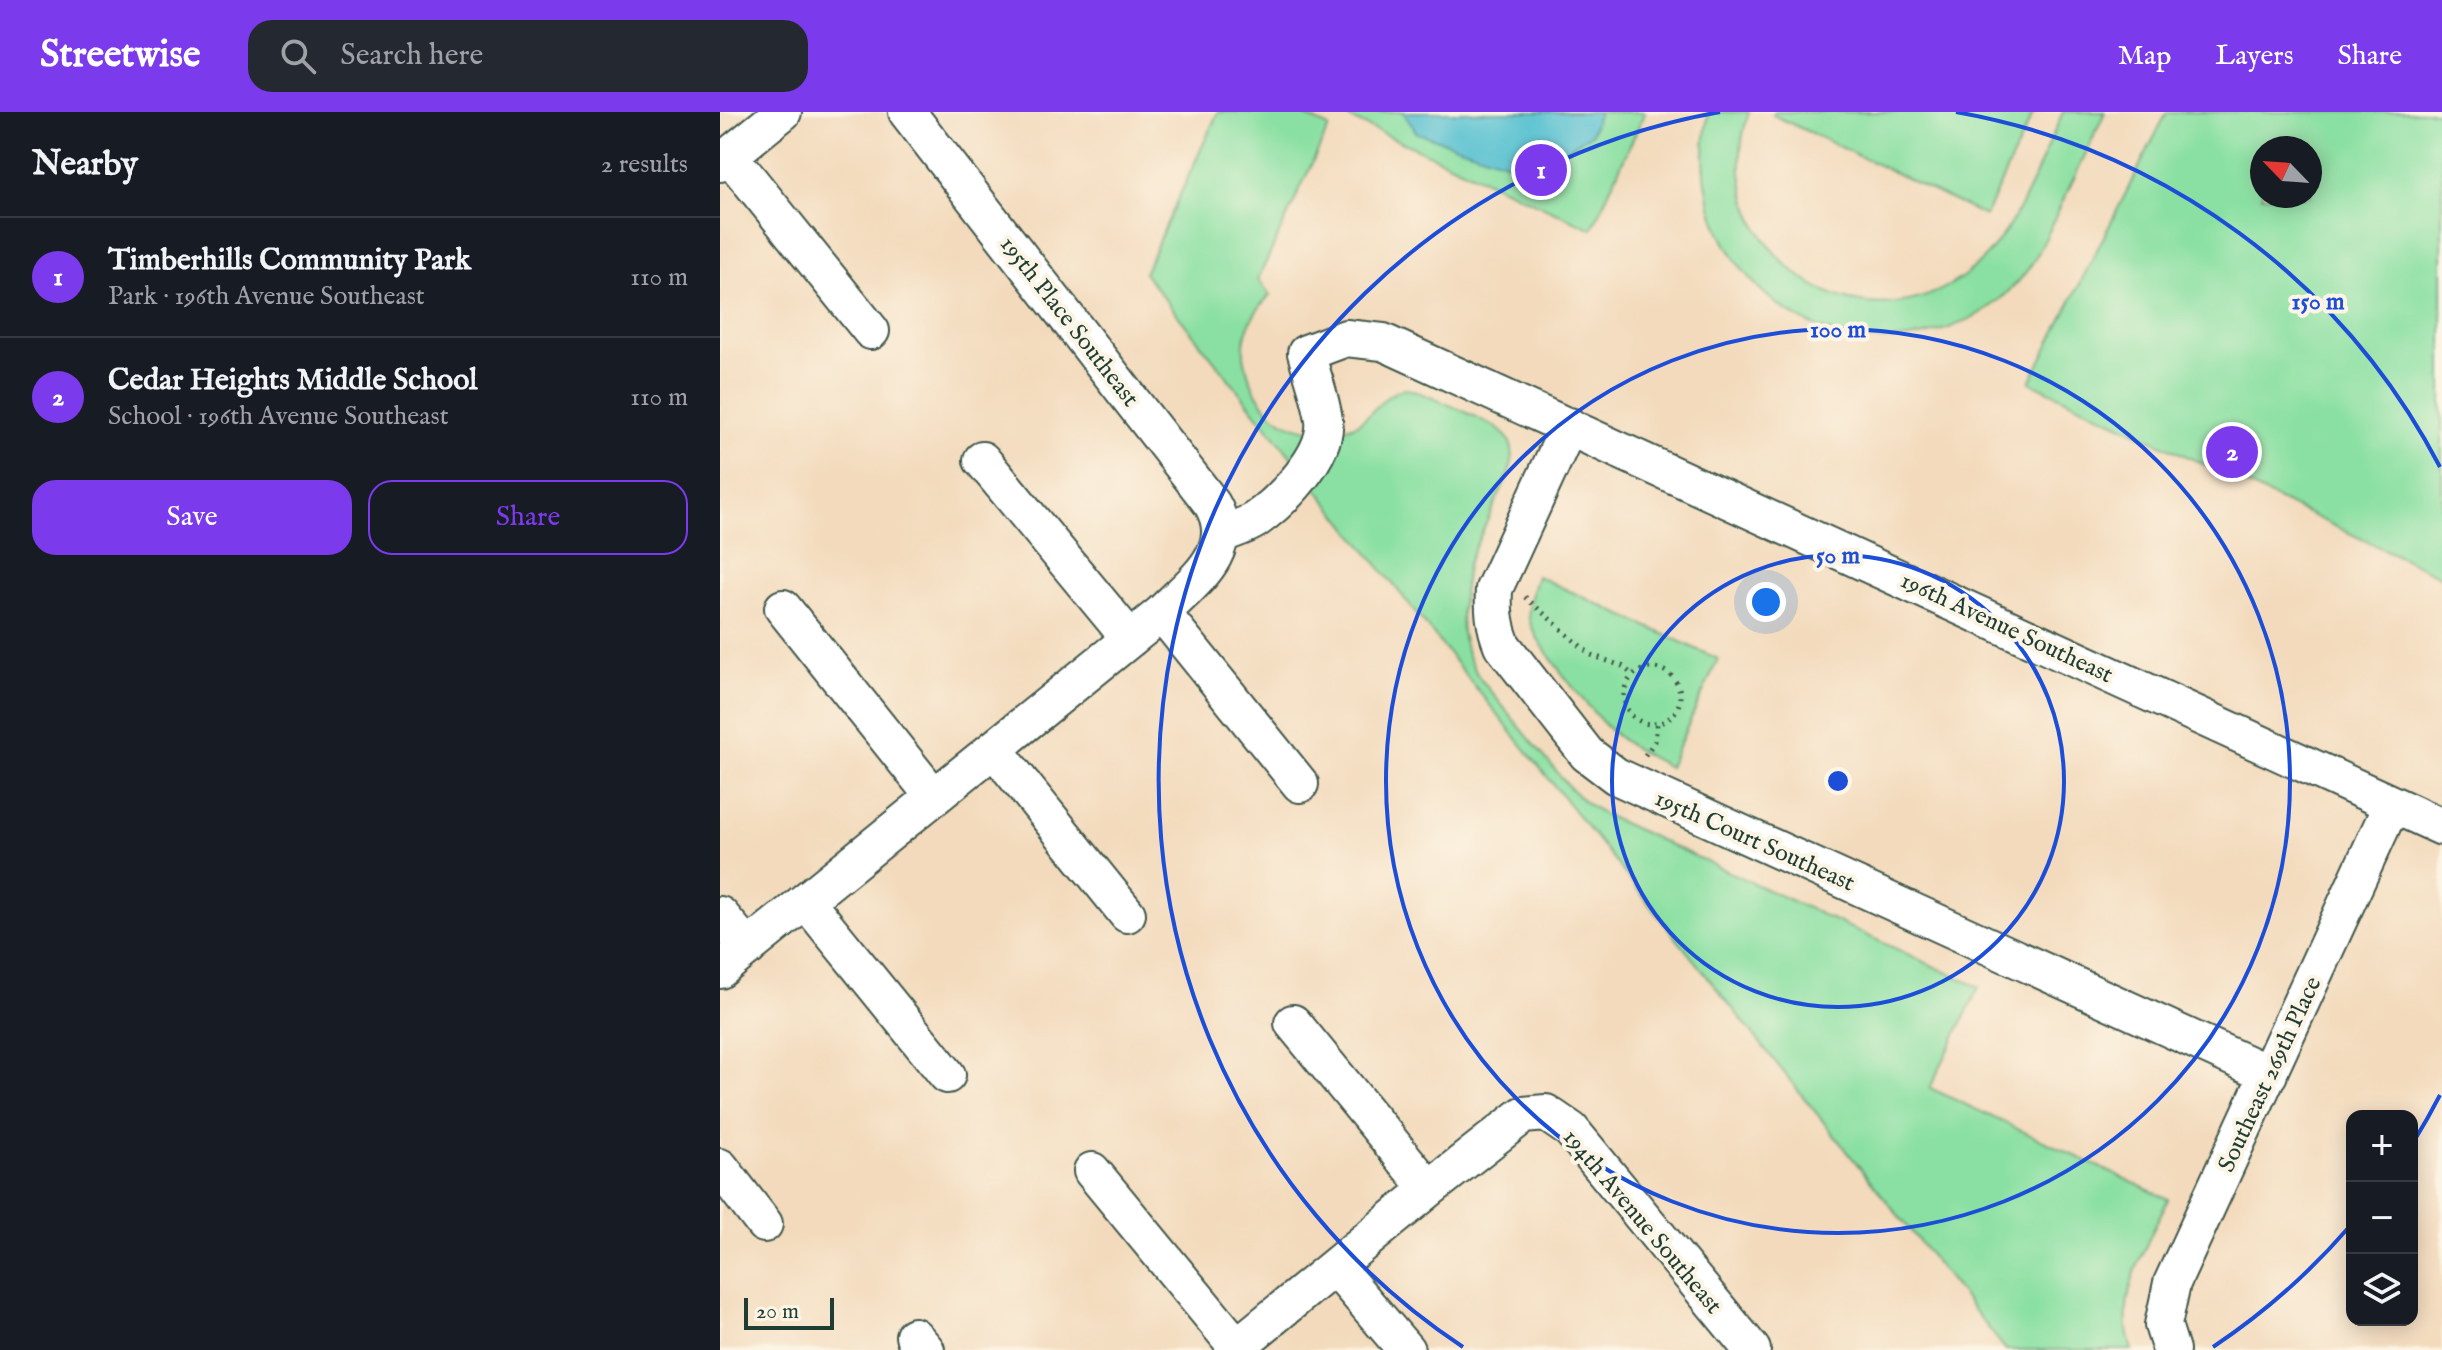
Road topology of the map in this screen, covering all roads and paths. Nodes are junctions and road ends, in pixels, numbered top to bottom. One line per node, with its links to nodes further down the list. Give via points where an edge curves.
1 (783, 112): 3 (street)
2 (907, 112): 7 (street, 195th Place Southeast, via 1212,504 1220,517)
3 (725, 159): 4 (street)
4 (871, 331)
5 (1569, 426): 7 (street, 196th Avenue Southeast, via 1383,342 1346,338 1306,353 1325,422 1309,467 1262,514); 8 (street, 195th Court Southeast); 16 (street, 196th Avenue Southeast)
6 (982, 460): 11 (street)
7 (1220, 535): 10 (street, via 1208,567)
8 (1497, 582): 12 (path, via 1526,598 1591,655); 24 (street, 195th Court Southeast, via 1493,609 1502,645 1587,754 1616,776)
9 (783, 608): 15 (street)
10 (1162, 613): 11 (street); 14 (street)
11 (1130, 639): 13 (street)
12 (1633, 675): 12 (path, via 1624,691 1629,713 1648,724 1668,719 1680,700 1675,679 1657,668)
13 (994, 749): 15 (street); 19 (street)
14 (1300, 784)
15 (934, 797): 18 (street)
16 (2392, 804): 17 (street, 196th Avenue Southeast); 24 (street, Southeast 269th Place)
17 (2442, 827)
18 (806, 901): 21 (street); 25 (street)
19 (1127, 914)
20 (720, 915): 21 (street)
21 (748, 948): 22 (street)
22 (720, 970)
23 (1293, 1023): 28 (street)
24 (2269, 1074): 32 (street, Southeast 269th Place, via 2172,1283 2163,1325)
25 (947, 1075)
26 (720, 1167): 29 (street)
27 (1092, 1171): 31 (street)
28 (1429, 1189): 30 (street); 34 (street, 194th Avenue Southeast, via 1523,1115 1546,1113 1571,1130)
29 (764, 1224)
30 (1335, 1267): 31 (street); 33 (street)
31 (1235, 1349)
32 (2169, 1349)
33 (1406, 1350)
34 (1752, 1350)

